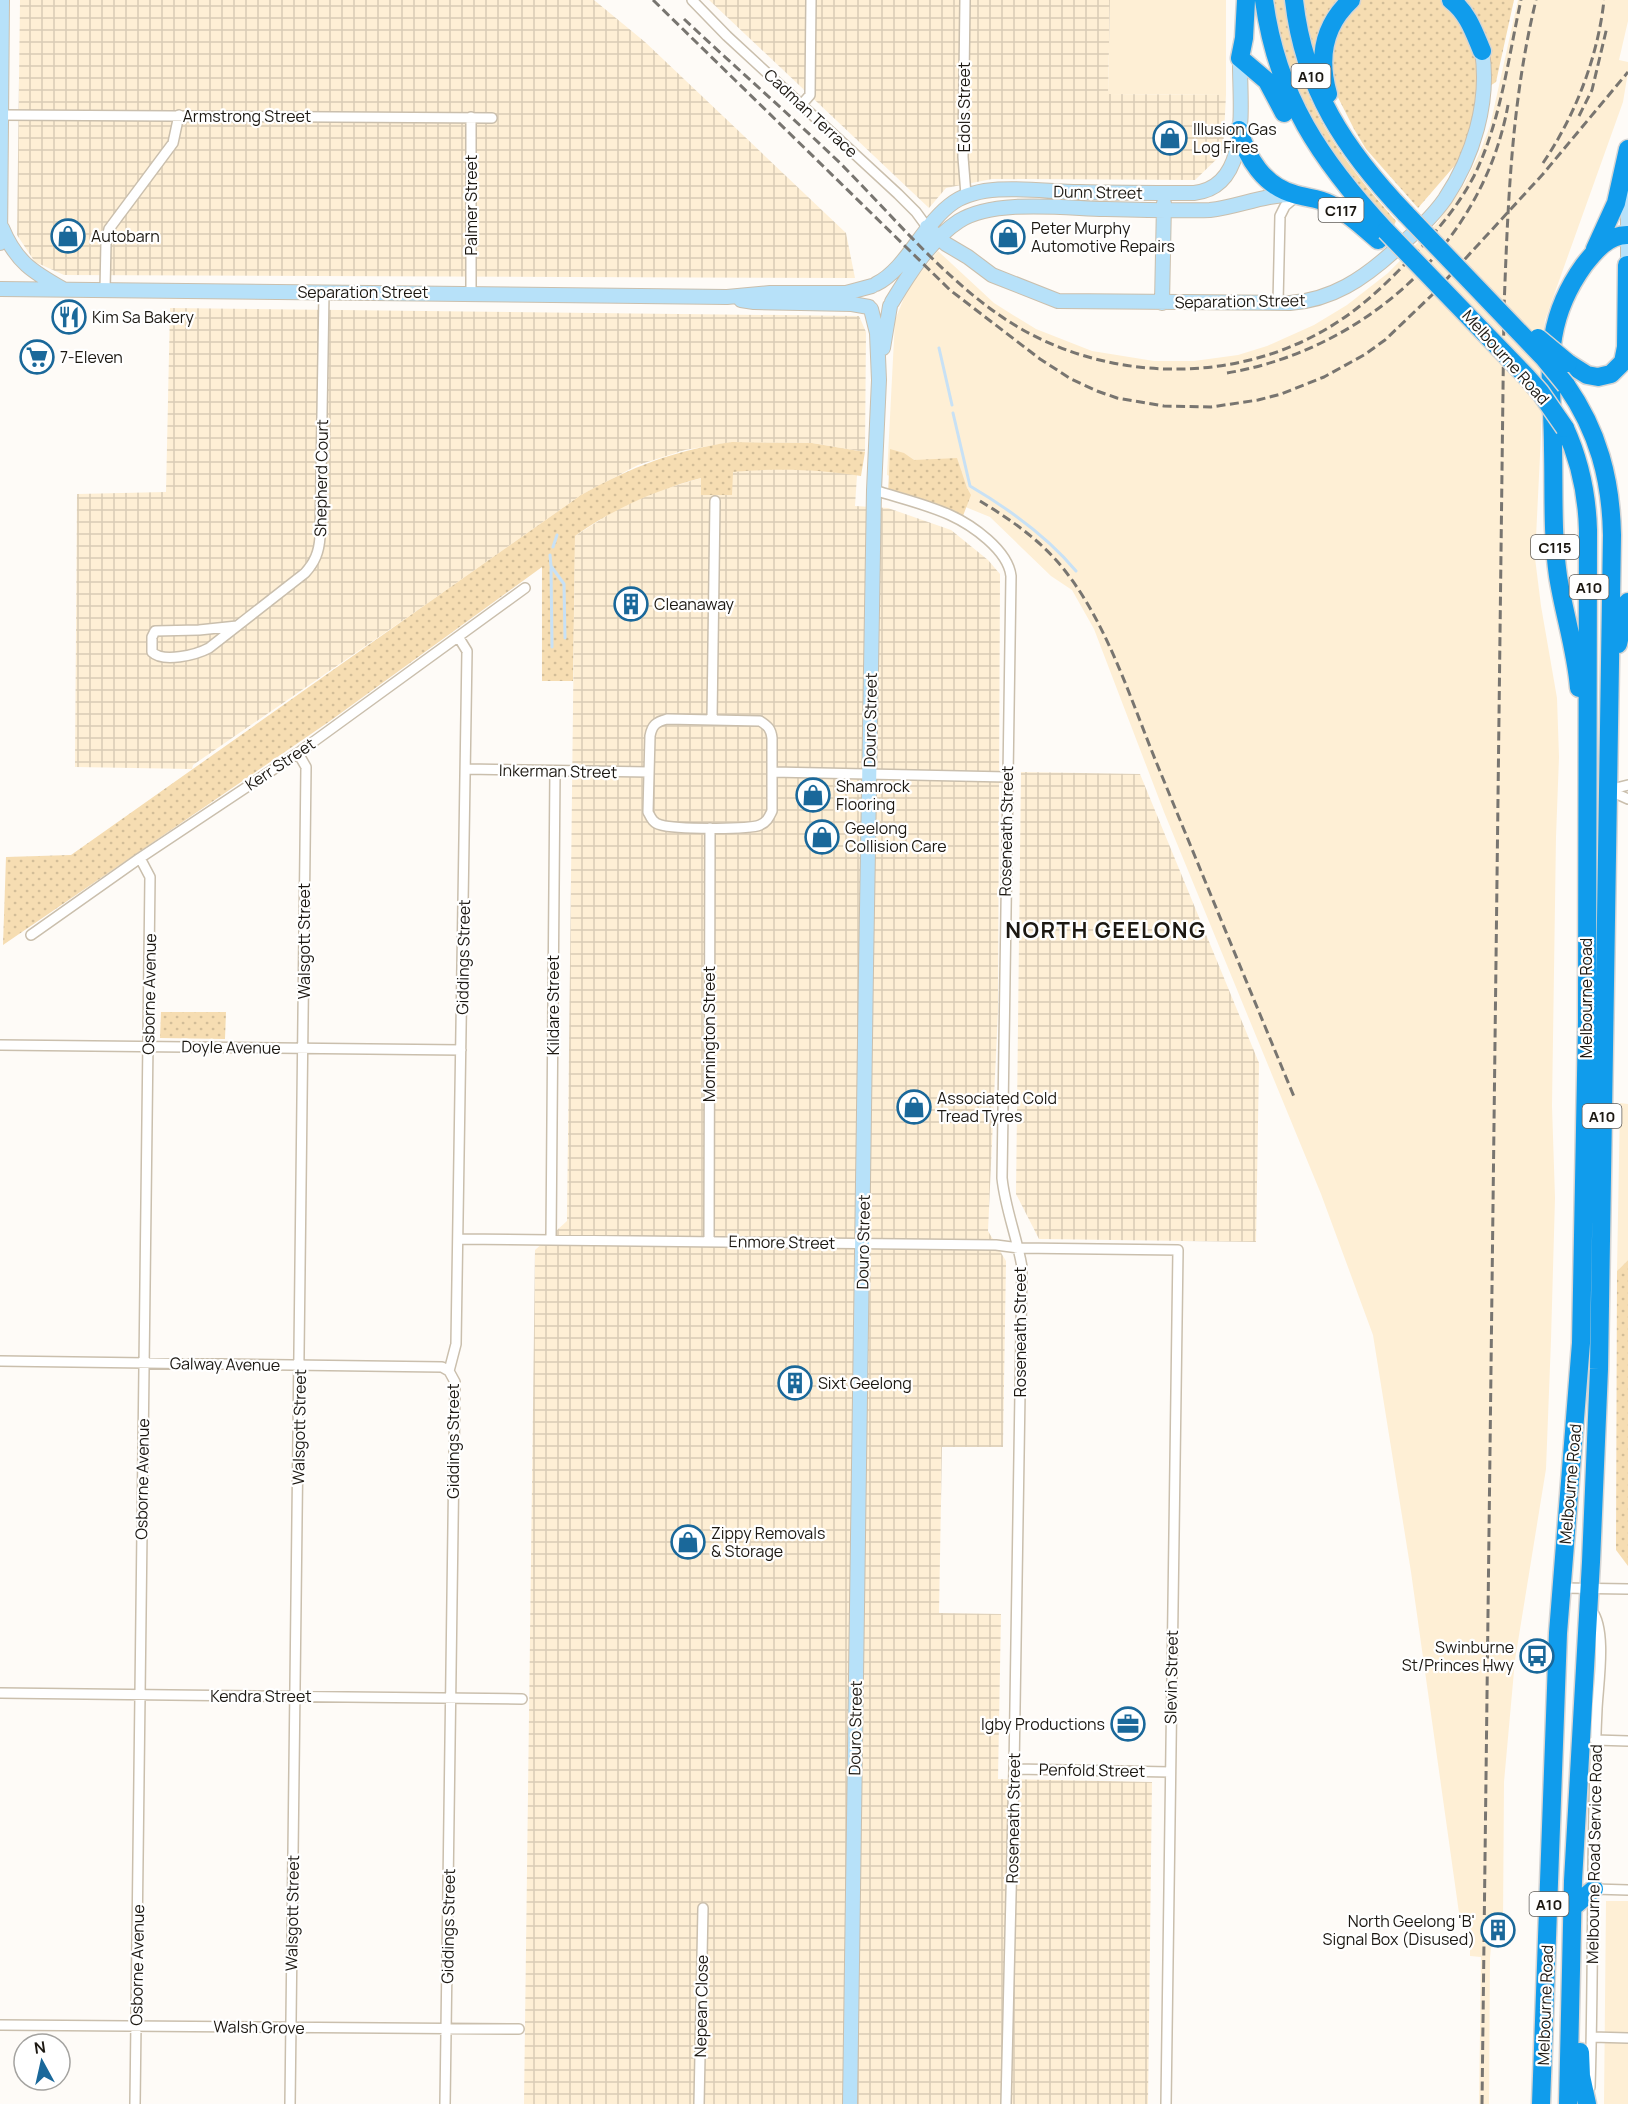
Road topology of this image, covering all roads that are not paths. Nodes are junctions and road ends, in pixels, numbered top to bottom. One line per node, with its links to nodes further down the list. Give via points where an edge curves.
1 (2, 0): 15 (main road)
2 (692, 0): 14 (street, Cadman Terrace)
3 (811, 0): 14 (street, via 810,94)
4 (965, 0): 24 (street, Edols Street)
5 (1237, 0): 13 (street)
6 (1246, 0): 13 (highway)
7 (1264, 0): 27 (highway, A10, via 1281,74 1299,115 1323,154)
8 (1294, 0): 20 (highway, Melbourne Road / A10, via 1312,79)
9 (1351, 0): 20 (highway, via 1332,22 1322,55 1327,90)
10 (1451, 0): 12 (highway, via 1472,25)
11 (1466, 0): 12 (highway, via 1480,31)
12 (1482, 51): 48 (main road, Separation Street, via 1484,93 1476,129 1463,165 1440,206 1358,281 1314,300)
13 (1240, 58): 19 (main road); 27 (highway, via 1271,86 1301,144 1319,168)
14 (802, 104): 30 (street, Cadman Terrace, via 904,200)
15 (3, 115): 16 (street, Armstrong Street); 29 (main road)
16 (179, 115): 17 (street, Armstrong Street); 41 (street, via 173,143 109,229)
17 (471, 117): 18 (street, Armstrong Street); 43 (street, Palmer Street)
18 (492, 118)
19 (1239, 130): 22 (main road, Dunn Street, via 1234,162 1220,183 1202,192); 25 (highway, via 1262,174 1278,188)
20 (1347, 145): 46 (highway, Melbourne Road / A10, bridge, via 1367,172)
21 (1628, 149): 36 (highway, C115, via 1616,203)
22 (1164, 192): 24 (main road, Dunn Street, via 1003,190); 26 (main road)
23 (1628, 193): 32 (main road)
24 (966, 195): 28 (main road, Edols Street); 30 (main road, Dunn Street, via 945,208)
25 (1297, 195): 26 (main road, Dunn Street / C117, via 1278,195 1219,209); 31 (highway, C117, via 1331,204); 48 (street, via 1283,209 1279,223)
26 (1163, 211): 28 (main road, Dunn Street / C117, via 1030,207); 47 (main road)
27 (1369, 212): 31 (highway, A10)
28 (974, 213): 34 (main road, Dunn Street / C117, via 958,221)
29 (0, 224): 33 (main road); 40 (main road, via 23,262)
30 (927, 227): 34 (main road); 38 (main road, Separation Street, via 895,269)
31 (1382, 235): 45 (highway, C117, bridge)
32 (1628, 235): 36 (highway, via 1610,239); 37 (main road)
33 (0, 236): 35 (main road)
34 (939, 239): 47 (main road, Separation Street, via 992,275 1058,301); 49 (main road, C117, via 910,273)
35 (0, 243)
36 (1591, 256): 60 (highway, C115, via 1569,289 1557,317 1550,386 1556,558)
37 (1628, 269): 46 (highway, bridge, via 1623,362 1611,374 1598,377 1568,363)
38 (874, 285): 44 (main road, Separation Street, via 846,293 753,293); 49 (main road, via 884,284 891,290); 50 (main road, via 866,297)
39 (0, 289): 40 (main road, Separation Street)
40 (66, 290): 41 (main road, Separation Street)
41 (105, 290): 42 (main road, Separation Street)
42 (324, 292): 43 (main road, Separation Street); 56 (street, Shepherd Court, via 319,549 305,573)
43 (471, 293): 44 (main road, Separation Street)
44 (727, 297): 50 (main road, Separation Street, via 754,303 852,304)
45 (1452, 298): 60 (highway, Melbourne Road / A10, bridge, via 1540,392 1565,428 1579,464 1587,503)
46 (1487, 298): 58 (highway, Melbourne Road / A10, bridge, via 1566,386 1592,429 1606,469 1612,535)
47 (1162, 303): 48 (main road, Separation Street)
48 (1278, 303)
49 (891, 304): 50 (main road, via 883,310); 51 (main road, Douro Street)
50 (870, 308): 51 (main road, Douro Street, via 877,333)
51 (879, 380): 52 (main road, Douro Street)
52 (874, 490): 66 (main road, Douro Street); 67 (street, Roseneath Street, via 956,518 995,546 1007,564 1011,581)
53 (715, 501): 59 (street)
54 (525, 588): 57 (street, Kerr Street)
55 (1628, 602): 58 (highway)
56 (237, 626): 56 (street, Shepherd Court, via 199,654 182,657 153,653 152,637 156,631)
57 (459, 638): 61 (street, Kerr Street); 62 (street, Giddings Street, via 467,651)
58 (1610, 678): 70 (highway, Melbourne Road / A10)
59 (711, 719): 64 (street, via 760,721 767,725 771,730); 65 (street, via 667,719 652,727)
60 (1587, 749): 69 (highway, Melbourne Road / A10)
61 (298, 753): 73 (street, Kerr Street); 77 (street, Walsgott Street, via 306,767)
62 (466, 769): 63 (street, Inkerman Street); 78 (street, Giddings Street)
63 (555, 771): 65 (street, Inkerman Street); 80 (street, Kildare Street)
64 (773, 771): 66 (street); 72 (street, via 769,819 753,827)
65 (649, 772): 72 (street, via 648,812 652,820 660,825)
66 (869, 774): 67 (street); 82 (main road, Douro Street)
67 (1007, 777): 83 (street, Roseneath Street, via 1002,1178)
68 (1628, 785): 70 (street)
69 (1587, 789): 70 (highway); 89 (highway, Melbourne Road / A10, via 1581,1343)
70 (1608, 790): 71 (street); 90 (highway, Melbourne Road / A10, via 1599,1369)
71 (1628, 799)
72 (710, 828): 81 (street, Mornington Street)
73 (140, 858): 74 (street, Kerr Street); 76 (street, Osborne Avenue, via 150,877)
74 (31, 935)
75 (0, 1045): 76 (street, Doyle Avenue)
76 (148, 1046): 77 (street, Doyle Avenue); 86 (street, Osborne Avenue)
77 (304, 1048): 78 (street, Doyle Avenue); 87 (street, Walsgott Street)
78 (461, 1050): 79 (street, Giddings Street)
79 (458, 1239): 80 (street, Enmore Street); 88 (street, Giddings Street, via 456,1344)
80 (551, 1239): 81 (street, Enmore Street)
81 (709, 1240): 82 (street, Enmore Street)
82 (864, 1243): 83 (street, Enmore Street); 120 (main road, Douro Street)
83 (1018, 1248): 84 (street, Enmore Street); 100 (street, Roseneath Street, via 1022,1267)
84 (1178, 1250): 101 (street, Slevin Street)
85 (0, 1361): 86 (street, Galway Avenue)
86 (144, 1363): 87 (street, Galway Avenue); 94 (street, Osborne Avenue)
87 (300, 1365): 88 (street, Galway Avenue, via 441,1367); 95 (street, Walsgott Street)
88 (449, 1371): 96 (street, Giddings Street, via 455,1382)
89 (1562, 1588): 90 (street); 108 (highway, Melbourne Road / A10)
90 (1589, 1589): 91 (street); 92 (highway, Melbourne Road / A10)
91 (1628, 1589)
92 (1588, 1607): 98 (street, Melbourne Road Service Road, via 1599,1630); 102 (highway, Melbourne Road / A10)
93 (0, 1693): 94 (street, Kendra Street)
94 (140, 1695): 95 (street, Kendra Street); 110 (street, Osborne Avenue)
95 (295, 1697): 96 (street, Kendra Street); 111 (street, Walsgott Street)
96 (452, 1698): 97 (street, Kendra Street); 112 (street, Giddings Street)
97 (522, 1699)
98 (1595, 1740): 99 (street); 103 (street, Melbourne Road Service Road)
99 (1628, 1741)
100 (1014, 1769): 101 (street, Penfold Street); 121 (street, Roseneath Street)
101 (1170, 1772): 122 (street, Slevin Street)
102 (1573, 1881): 106 (highway, Melbourne Road / A10); 108 (highway, via 1564,1881 1560,1887 1556,1954)
103 (1594, 1889): 104 (street); 106 (highway); 114 (street, Melbourne Road Service Road)
104 (1628, 1890)
105 (703, 1908): 119 (street, Nepean Close)
106 (1572, 1908): 107 (highway, Melbourne Road / A10)
107 (1572, 1931): 124 (highway, Melbourne Road / A10); 125 (highway, via 1581,2076)
108 (1546, 1986): 123 (highway, Melbourne Road / A10)
109 (0, 2025): 110 (street, Walsh Grove)
110 (136, 2026): 111 (street, Walsh Grove); 116 (street, Osborne Avenue)
111 (291, 2028): 112 (street, Walsh Grove); 117 (street, Walsgott Street)
112 (447, 2029): 113 (street, Walsh Grove); 118 (street, Giddings Street)
113 (519, 2029)
114 (1592, 2037): 115 (street); 125 (street, Melbourne Road Service Road)
115 (1628, 2038)
116 (135, 2104)
117 (290, 2104)
118 (445, 2104)
119 (699, 2104)
120 (850, 2104)
121 (1006, 2104)
122 (1166, 2104)
123 (1541, 2104)
124 (1568, 2104)
125 (1588, 2104)

